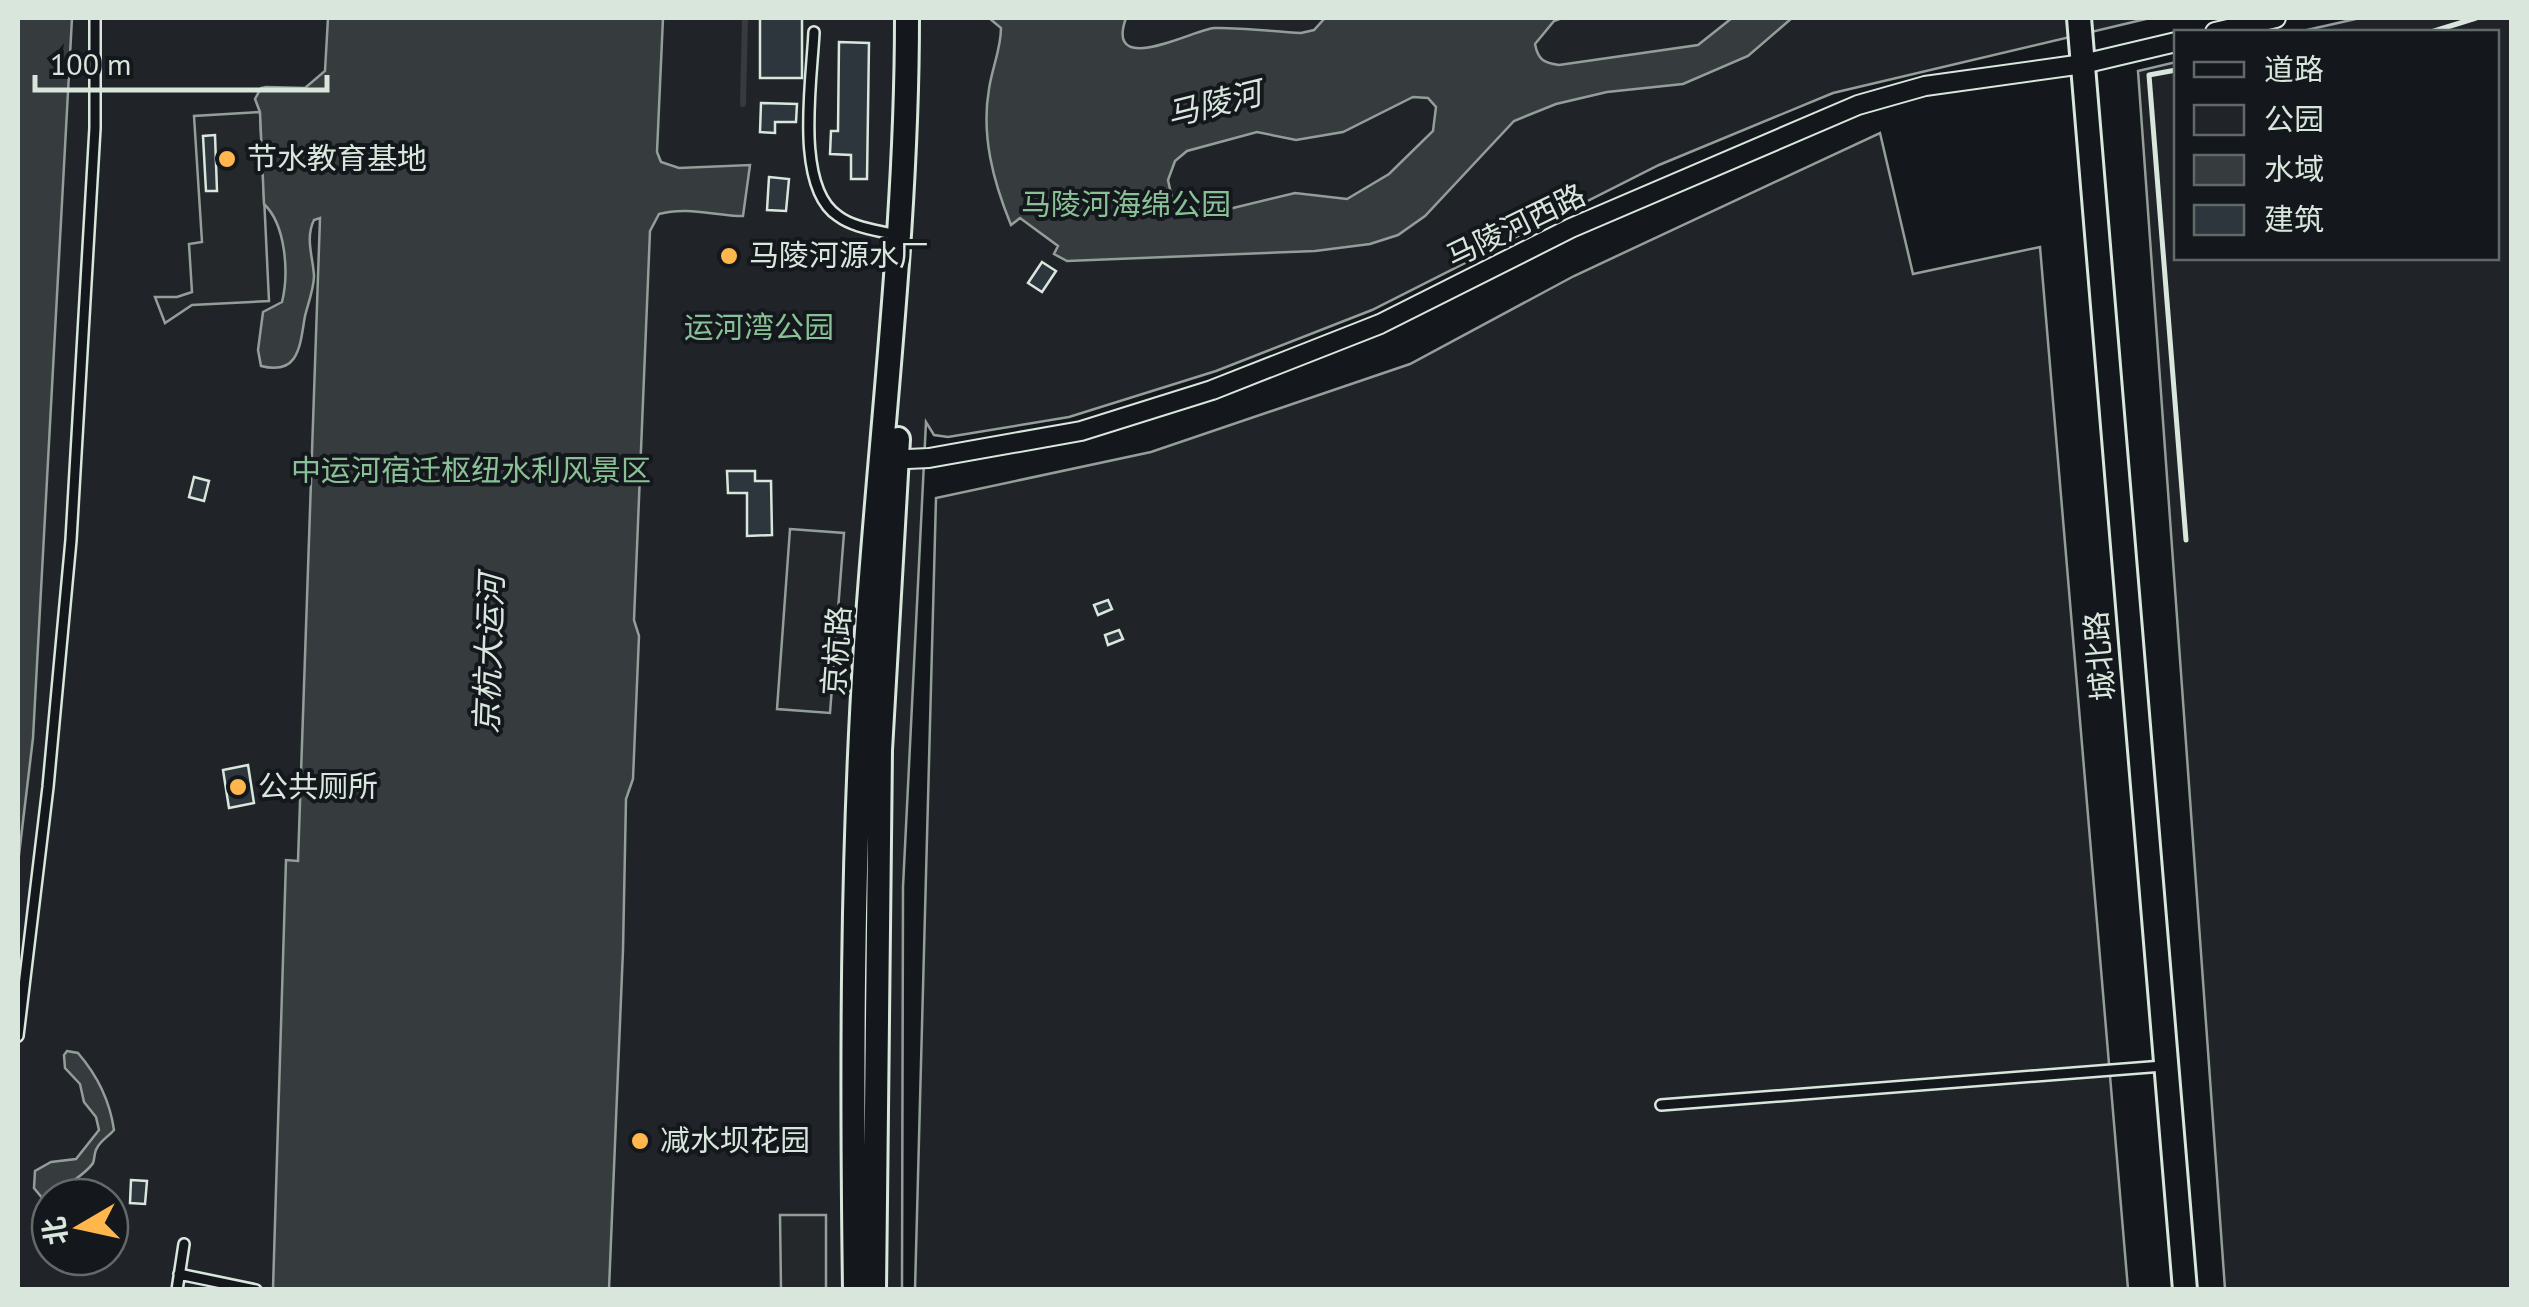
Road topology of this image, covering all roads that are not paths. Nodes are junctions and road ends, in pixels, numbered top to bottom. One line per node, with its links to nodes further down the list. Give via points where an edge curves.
1 (96, 18): 12 (lane, via 96,128 71,540)
2 (907, 18): 10 (street, 京杭路)
3 (920, 18): 11 (street, 京杭路)
4 (2079, 18): 9 (street, 城北路)
5 (2276, 18): 6 (street)
6 (2223, 30)
7 (814, 32): 10 (lane, via 809,144 818,193 839,218)
8 (2174, 42): 9 (street, 马陵河西路)
9 (2083, 64): 11 (street, 马陵河西路, via 1926,86 1858,105 1570,228 1380,324 1212,390 1081,431); 13 (street, 城北路)
10 (899, 236): 11 (street, 京杭路)
11 (889, 460): 19 (street, 京杭路, via 866,645 855,854); 20 (street, 京杭路)
12 (18, 1036)
13 (2166, 1066): 14 (lane); 21 (street, 城北路)
14 (1661, 1106)
15 (184, 1244): 16 (lane)
16 (179, 1274): 17 (lane); 18 (lane)
17 (177, 1290)
18 (256, 1290)
19 (855, 1290)
20 (874, 1290)
21 (2185, 1290)

